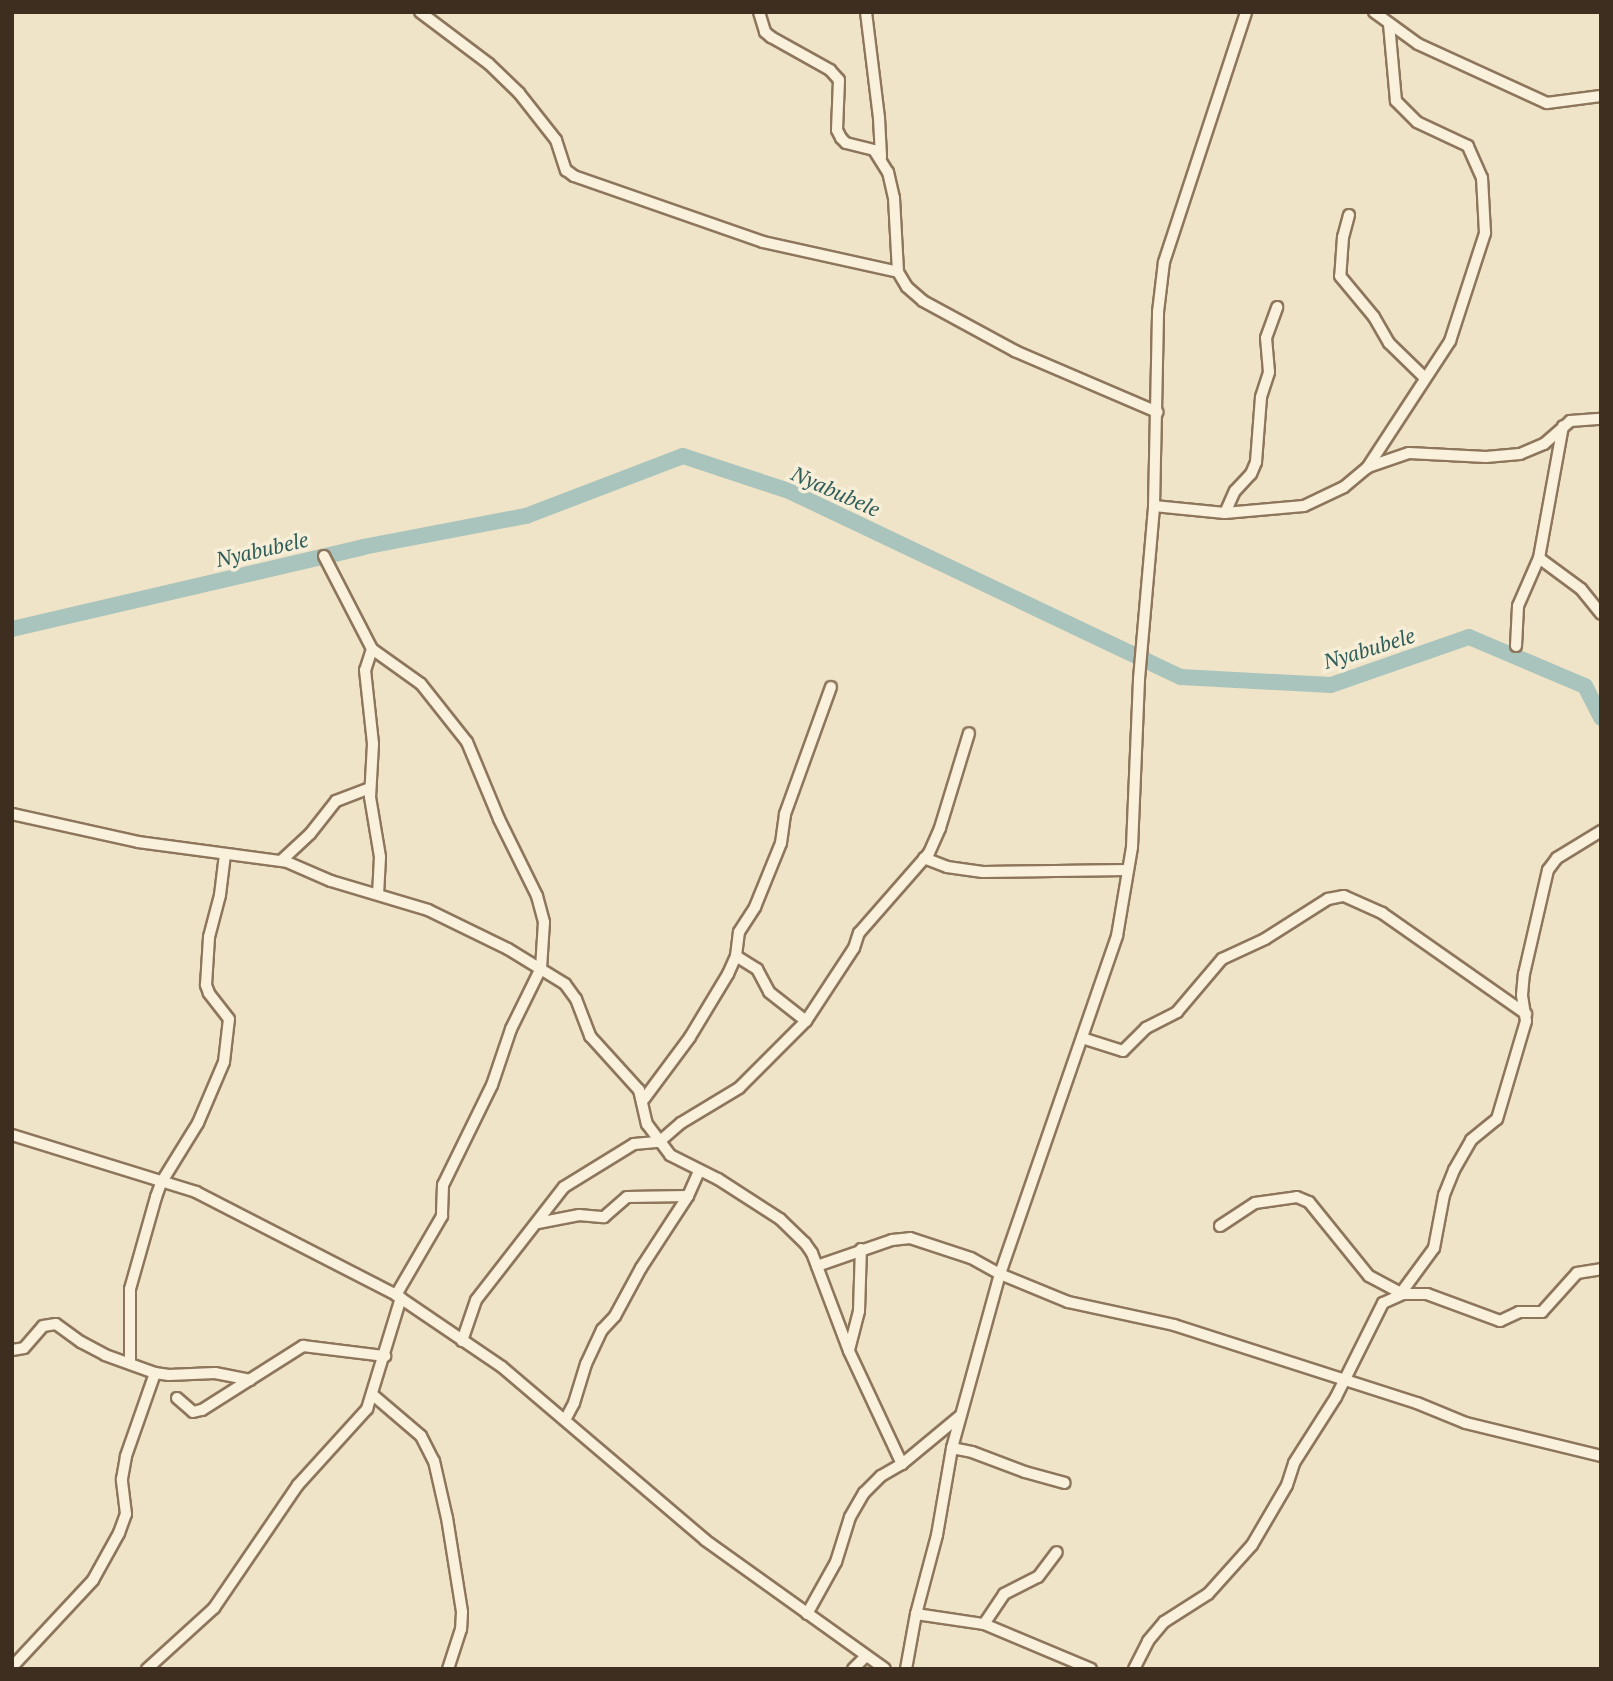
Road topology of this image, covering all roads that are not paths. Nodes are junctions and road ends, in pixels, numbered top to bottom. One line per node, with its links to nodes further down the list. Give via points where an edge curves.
1 (421, 12): 10 (street, via 519,93 556,140 566,170 574,176 763,242)
2 (758, 12): 8 (street, via 771,37 836,75 841,138)
3 (866, 12): 8 (street)
4 (1246, 12): 13 (street, via 1164,262 1158,312)
5 (1374, 12): 6 (street)
6 (1389, 24): 7 (street, via 1418,44 1547,103); 12 (street, via 1396,101 1416,122 1468,146 1482,178 1482,245 1450,341)
7 (1601, 96)
8 (881, 157): 10 (street, via 894,198)
9 (1349, 215): 12 (street, via 1340,276 1390,343)
10 (898, 272): 13 (street, via 907,288 923,301 962,324)
11 (1277, 307): 18 (street, via 1266,338 1269,372 1261,397 1256,462)
12 (1425, 378): 16 (street)
13 (1157, 412): 17 (street)
14 (1601, 419): 15 (street, via 1576,419)
15 (1563, 426): 16 (street, via 1544,444 1520,454 1409,453); 20 (street)
16 (1367, 468): 18 (street, via 1344,487 1304,506)
17 (1154, 506): 18 (street); 32 (street)
18 (1225, 513)
19 (324, 556): 23 (street)
20 (1539, 558): 21 (street, via 1581,589); 22 (street, via 1518,606)
21 (1601, 614)
22 (1516, 646)
23 (372, 649): 26 (street, via 365,670 373,744); 35 (street, via 421,684 467,742 543,913)
24 (831, 687): 34 (street, via 785,814 781,843 755,907 739,932)
25 (969, 733): 30 (street, via 940,828)
26 (370, 788): 31 (street, via 336,801); 33 (street, via 380,857)
27 (12, 814): 29 (street)
28 (1601, 831): 36 (street, via 1557,858 1548,870 1524,974)
29 (225, 856): 31 (street); 43 (street, via 209,937 206,985 229,1019 224,1062 198,1123)
30 (925, 858): 32 (street, via 947,867 983,872); 37 (street, via 859,933)
31 (282, 860): 33 (street, via 322,878)
32 (1127, 870): 38 (street, via 1117,936)
33 (378, 893): 35 (street, via 452,920)
34 (736, 956): 37 (street, via 757,969 769,992); 39 (street, via 705,1014)
35 (541, 968): 39 (street, via 565,984 590,1036); 52 (street, via 511,1029 492,1085 446,1178 440,1222)
36 (1526, 1014): 38 (street, via 1382,913 1344,896 1328,899 1265,940 1222,959 1177,1012 1146,1028 1123,1051); 51 (street, via 1497,1119 1471,1140 1454,1170 1434,1248)
37 (806, 1021): 41 (street, via 739,1088)
38 (1082, 1038): 50 (street)
39 (644, 1099): 41 (street, via 647,1124)
40 (12, 1135): 43 (street)
41 (659, 1142): 42 (street, via 670,1155); 45 (street, via 634,1144 574,1179)
42 (699, 1171): 44 (street); 48 (street, via 793,1229)
43 (162, 1182): 52 (street, via 231,1207); 57 (street, via 130,1289)
44 (688, 1196): 45 (street, via 627,1197 604,1217 579,1215); 64 (street, via 602,1330)
45 (538, 1223): 53 (street, via 476,1300)
46 (1220, 1226): 51 (street, via 1255,1203 1297,1197 1314,1205 1369,1276)
47 (861, 1249): 48 (street); 50 (street, via 910,1238 971,1258); 55 (street, via 859,1311)
48 (817, 1266): 55 (street)
49 (1601, 1269): 51 (street, via 1577,1273 1542,1312 1519,1311 1500,1321 1427,1294)
50 (1000, 1274): 59 (street, via 1068,1302 1174,1325); 63 (street)
51 (1401, 1294): 59 (street, via 1377,1311)
52 (398, 1296): 53 (street); 56 (street)
53 (462, 1340): 64 (street)
54 (12, 1350): 57 (street, via 24,1348 43,1326 56,1324 81,1342)
55 (849, 1351): 67 (street)
56 (385, 1356): 60 (street, via 303,1346); 61 (street)
57 (130, 1363): 58 (street)
58 (155, 1373): 60 (street, via 215,1373); 74 (street, via 126,1456 122,1479 126,1514 119,1533 93,1580)
59 (1344, 1379): 66 (street, via 1473,1425); 81 (street, via 1252,1545 1208,1594 1164,1622)
60 (250, 1380): 62 (street, via 202,1410 193,1412)
61 (373, 1395): 75 (street, via 362,1416 298,1485 214,1608); 76 (street, via 421,1436 434,1461 462,1612)
62 (177, 1398)
63 (961, 1415): 65 (street); 67 (street)
64 (565, 1420): 70 (street, via 705,1540)
65 (952, 1448): 68 (street); 71 (street, via 937,1535)
66 (1601, 1456)
67 (901, 1464): 70 (street, via 881,1476 854,1508 836,1562)
68 (1065, 1483)
69 (1058, 1552): 72 (street, via 1038,1577 1004,1594)
70 (807, 1614): 73 (street)
71 (915, 1614): 72 (street); 79 (street)
72 (984, 1624): 80 (street)
73 (865, 1657): 77 (street); 78 (street)
74 (12, 1667)
75 (147, 1669)
76 (448, 1669)
77 (853, 1669)
78 (885, 1669)
79 (906, 1669)
80 (1091, 1669)
81 (1134, 1669)

